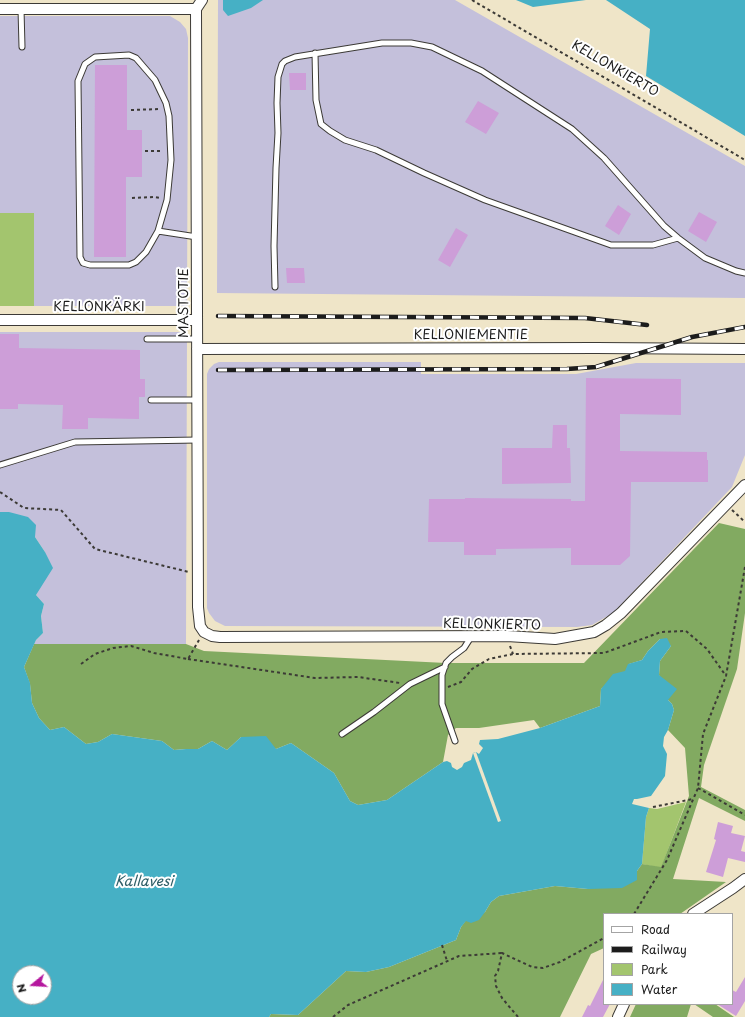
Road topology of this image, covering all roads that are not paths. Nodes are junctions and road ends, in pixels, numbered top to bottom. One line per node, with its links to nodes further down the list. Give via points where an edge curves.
1 (199, 4): 3 (street); 7 (street, MASTOTIE)
2 (0, 9): 3 (street)
3 (21, 9): 4 (lane)
4 (22, 47)
5 (315, 53): 8 (lane, via 382,44 412,44 432,47 482,71 572,129 604,158 664,226); 8 (lane, via 316,100 321,124 345,140 376,150 486,200 611,245 653,245); 10 (lane, via 285,61 278,77)
6 (158, 231): 6 (lane, via 146,252 129,265 90,265 83,263 80,257 78,81 85,64 95,57 129,55 136,58 155,80 167,109 170,151 167,200); 7 (lane)
7 (197, 237): 12 (street, MASTOTIE)
8 (678, 238): 9 (lane, via 705,258)
9 (745, 273)
10 (275, 287)
11 (0, 320): 12 (street, KELLONKÄRKI)
12 (197, 320): 14 (street, MASTOTIE)
13 (147, 339): 14 (lane)
14 (197, 344): 15 (street, KELLONIEMENTIE); 17 (street, MASTOTIE)
15 (745, 349)
16 (151, 400): 17 (lane)
17 (198, 400): 18 (street, MASTOTIE)
18 (198, 440): 19 (lane, via 75,442); 21 (street, MASTOTIE, via 198,607 200,626)
19 (0, 465)
20 (745, 485): 22 (street, KELLONKIERTO, via 621,613 594,632 554,639 507,636)
21 (204, 632): 22 (street, KELLONKIERTO, via 220,637)
22 (471, 638): 23 (lane)
23 (445, 667): 24 (lane, via 410,684); 25 (lane, via 442,676 442,704)
24 (342, 734)
25 (455, 741)
26 (745, 879): 27 (street)
27 (695, 913)
28 (624, 1005): 29 (street)
29 (618, 1017)

